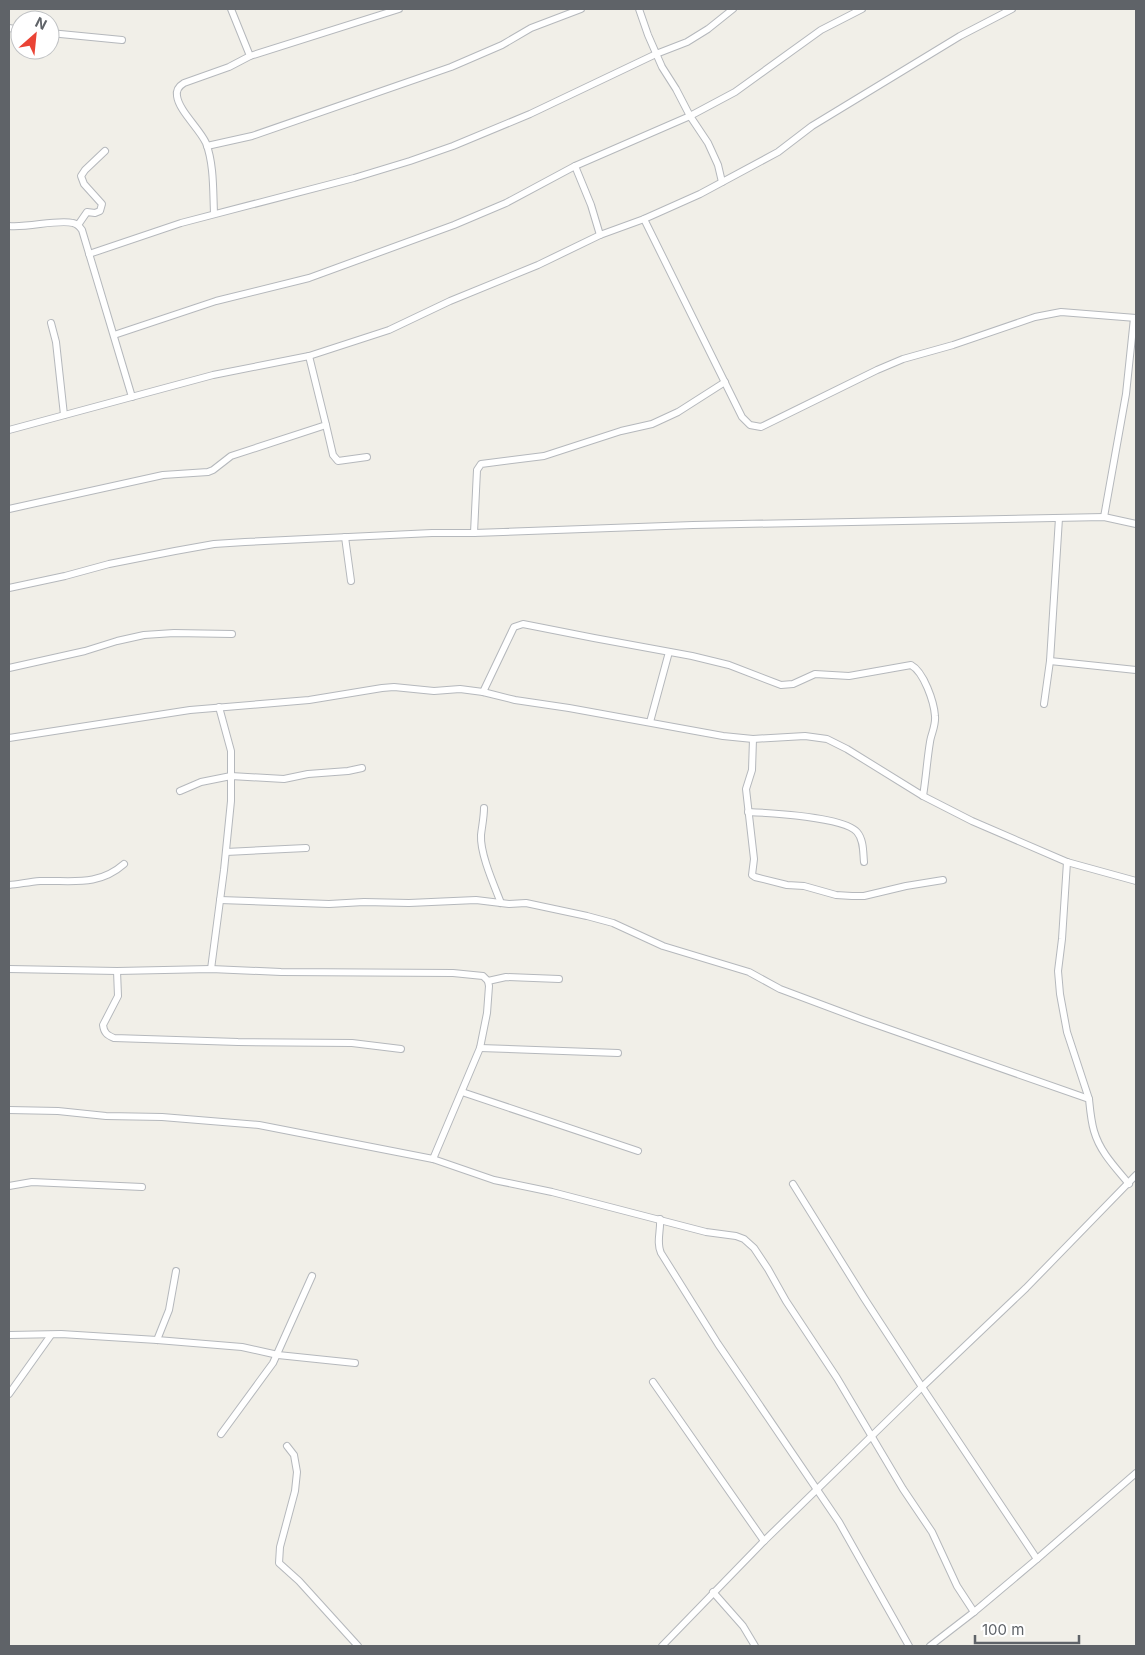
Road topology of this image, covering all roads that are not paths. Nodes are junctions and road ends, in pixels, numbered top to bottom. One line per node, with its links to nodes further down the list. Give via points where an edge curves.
1 (231, 9): 11 (street)
2 (399, 9): 11 (street)
3 (581, 9): 13 (street, via 531,28 502,45 451,67 252,136)
4 (639, 9): 10 (street)
5 (733, 9): 10 (street, via 687,42)
6 (862, 9): 12 (street, via 820,30 734,92)
7 (1012, 9): 16 (street, via 960,36 812,126 778,152)
8 (60, 34): 9 (street)
9 (122, 40)
10 (656, 54): 12 (street); 17 (street, via 530,114 453,146 354,178)
11 (250, 56): 13 (street, via 184,83 177,92 178,99)
12 (690, 116): 15 (street); 16 (street, via 708,143)
13 (207, 146): 17 (street)
14 (105, 151): 19 (street, via 81,176 102,207 95,213 87,212)
15 (575, 166): 21 (street); 25 (street, via 506,203 454,225 309,278 216,301)
16 (722, 182): 18 (street)
17 (214, 214): 22 (street)
18 (644, 219): 21 (street); 27 (street)
19 (78, 225): 20 (street, via 67,222); 22 (street)
20 (9, 226)
21 (600, 235): 26 (street, via 389,330)
22 (89, 254): 25 (street)
23 (1135, 318): 27 (street, via 1060,312 1035,317 903,359 761,427 742,417); 34 (street, via 1126,394)
24 (51, 323): 29 (street)
25 (114, 335): 28 (street)
26 (309, 356): 28 (street, via 213,375); 30 (street)
27 (725, 382): 37 (street, via 678,412 652,424 544,456 481,464 477,470)
28 (132, 397): 29 (street)
29 (64, 415): 31 (street)
30 (326, 424): 32 (street, via 336,460); 33 (street, via 231,456 208,472 163,475)
31 (9, 430)
32 (366, 457)
33 (9, 509)
34 (1104, 517): 35 (street); 36 (street)
35 (1059, 518): 37 (street, via 693,524); 43 (street)
36 (1136, 524)
37 (474, 533): 38 (street)
38 (345, 537): 39 (street); 40 (street, via 214,544)
39 (351, 581)
40 (9, 588)
41 (232, 634): 44 (street, via 144,635 85,652)
42 (669, 652): 46 (street, via 518,624); 49 (street); 55 (street, via 729,665 787,685 816,674 849,676 913,666 927,686 935,715)
43 (1050, 661): 45 (street); 47 (street)
44 (9, 668)
45 (1136, 670)
46 (483, 692): 48 (street, via 394,687 293,702); 49 (street)
47 (1044, 704)
48 (219, 707): 50 (street); 53 (street, via 231,751)
49 (650, 722): 51 (street)
50 (9, 738)
51 (753, 739): 55 (street, via 805,736 826,740 848,748); 57 (street, via 752,770 746,789)
52 (362, 768): 53 (street, via 284,779)
53 (231, 776): 54 (street, via 201,782); 59 (street)
54 (180, 791)
55 (924, 796): 61 (street, via 972,821)
56 (484, 808): 67 (street, via 482,843)
57 (748, 812): 60 (street, via 805,817 850,827 862,840); 63 (street, via 754,859 752,874 758,879 852,896)
58 (306, 848): 59 (street)
59 (226, 852): 66 (street)
60 (864, 862)
61 (1067, 862): 64 (street); 77 (street, via 1058,971 1060,994 1067,1032)
62 (124, 864): 65 (street, via 100,879)
63 (943, 880)
64 (1136, 881)
65 (9, 885)
66 (220, 900): 67 (street, via 329,904 476,900); 68 (street)
67 (501, 903): 77 (street, via 538,905 613,923 663,946 749,972 780,988 863,1020)
68 (211, 968): 70 (street); 72 (street, via 453,973 483,976)
69 (9, 969): 70 (street)
70 (117, 971): 74 (street, via 118,996 103,1025 107,1035 114,1038 352,1043)
71 (559, 979): 72 (street, via 506,977)
72 (488, 981): 73 (street, via 487,1013)
73 (480, 1048): 75 (street); 76 (street)
74 (401, 1049)
75 (618, 1053)
76 (462, 1092): 79 (street); 80 (street)
77 (1089, 1099): 83 (street, via 1093,1130 1100,1145)
78 (9, 1110): 80 (street, via 259,1125)
79 (638, 1151)
80 (433, 1159): 86 (street, via 494,1180)
81 (1136, 1175): 83 (street)
82 (793, 1184): 95 (street)
83 (1129, 1184): 95 (street)
84 (9, 1186): 85 (street, via 32,1182)
85 (142, 1187)
86 (660, 1220): 98 (street, via 736,1236 748,1242); 101 (street, via 658,1241 661,1253 718,1344)
87 (176, 1271): 91 (street, via 168,1310)
88 (312, 1276): 92 (street)
89 (9, 1335): 90 (street)
90 (51, 1335): 91 (street); 96 (street)
91 (157, 1340): 92 (street, via 242,1347)
92 (278, 1355): 93 (street); 97 (street)
93 (355, 1363)
94 (653, 1382): 102 (street)
95 (922, 1387): 98 (street); 103 (street)
96 (9, 1394)
97 (221, 1434)
98 (871, 1436): 101 (street); 105 (street, via 932,1532 957,1586)
99 (287, 1446): 107 (street, via 294,1455 297,1472 279,1563)
100 (1136, 1473): 103 (street)
101 (818, 1488): 102 (street); 109 (street)
102 (764, 1541): 104 (street)
103 (1037, 1559): 105 (street)
104 (713, 1592): 106 (street); 108 (street, via 743,1626)
105 (974, 1612): 110 (street)
106 (664, 1645)
107 (358, 1646)
108 (754, 1646)
109 (908, 1646)
110 (930, 1646)

